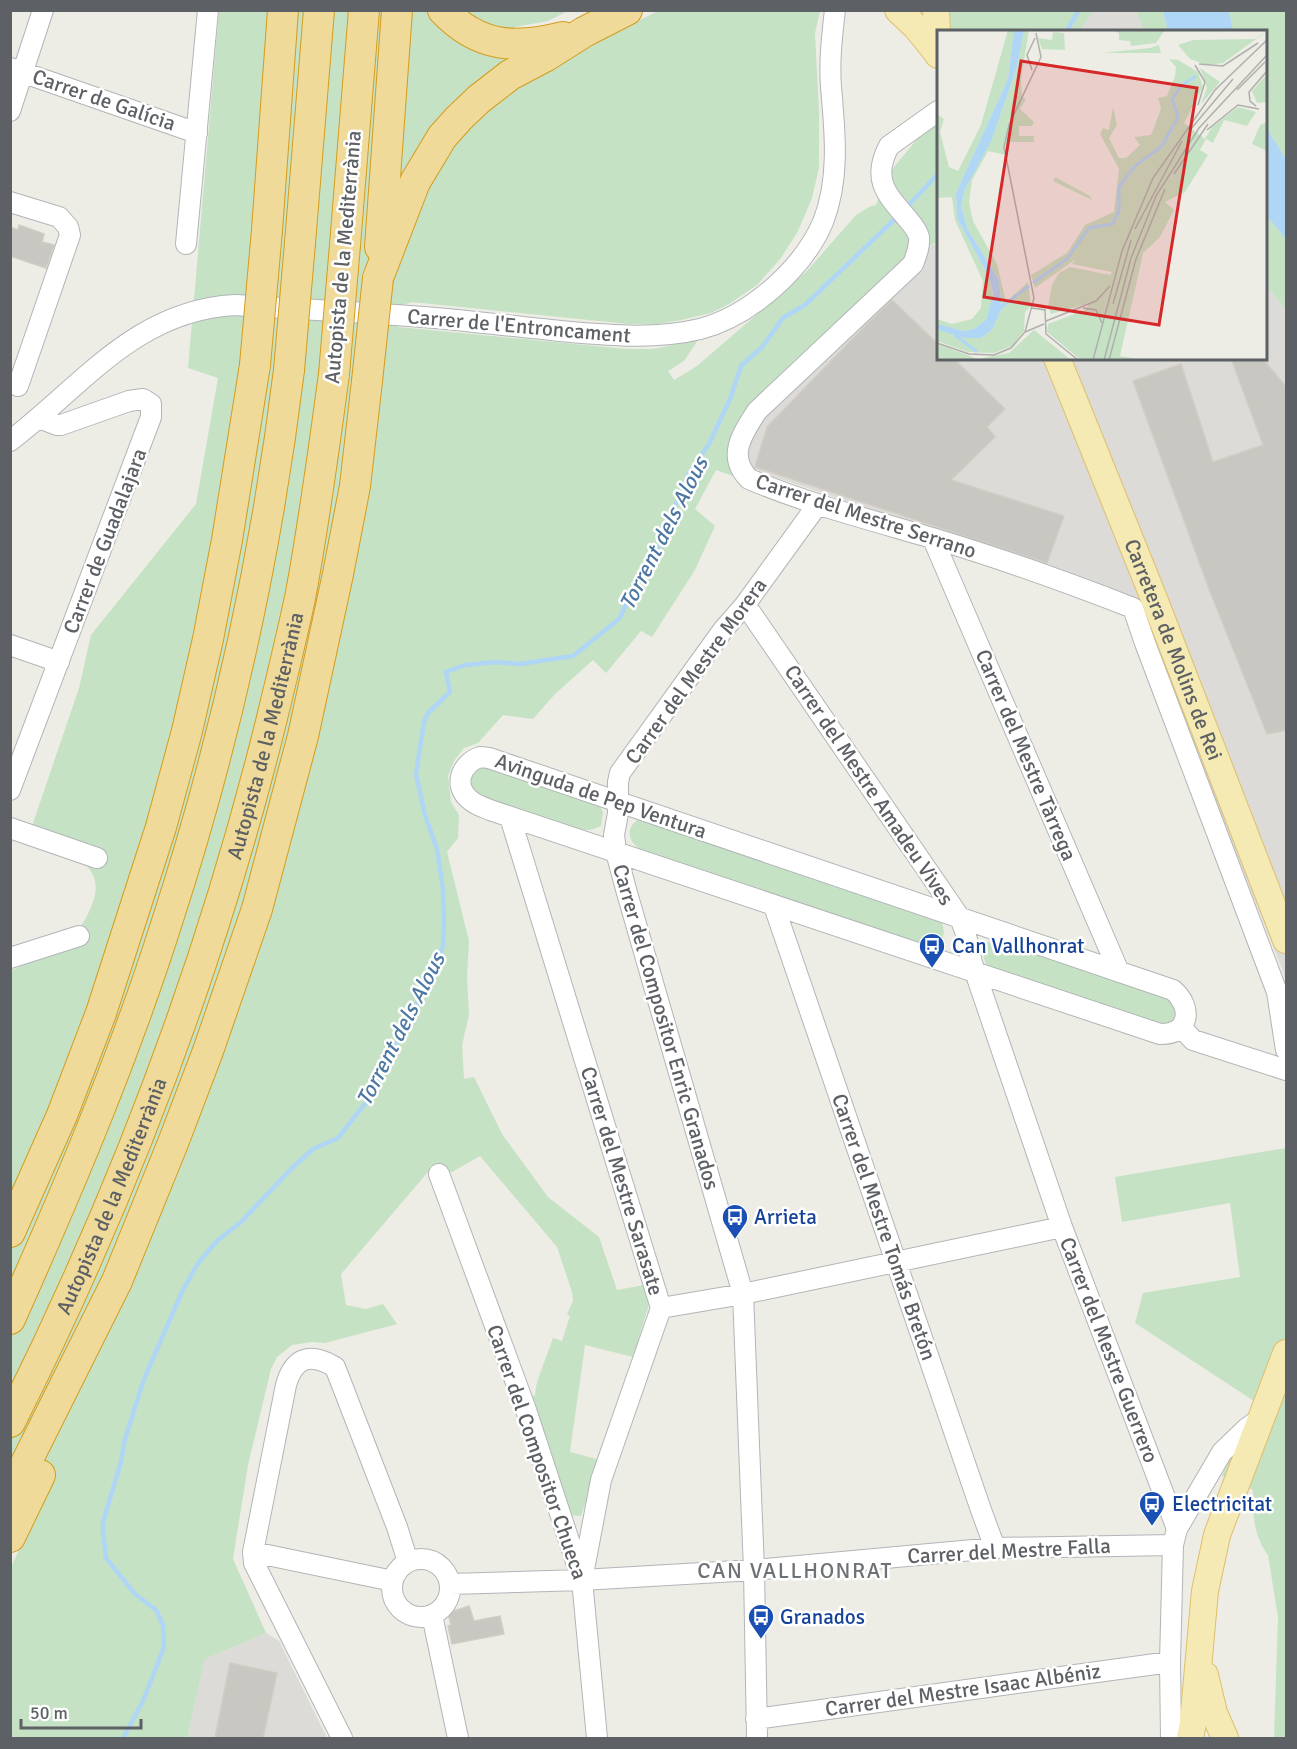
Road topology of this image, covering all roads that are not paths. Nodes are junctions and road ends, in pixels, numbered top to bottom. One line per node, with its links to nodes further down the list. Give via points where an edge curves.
1 (43, 10): 15 (street)
2 (208, 10): 18 (street)
3 (283, 10): 48 (highway, bridge, via 255,365 208,639 164,816 101,1013)
4 (319, 10): 56 (highway, Autopista de la Mediterrània, bridge, via 279,450 228,709 166,925 120,1056 77,1168)
5 (364, 10): 59 (highway, Autopista de la Mediterrània, bridge, via 334,374 318,495 300,599 262,759 189,1003 156,1094 50,1344)
6 (397, 10): 21 (highway)
7 (443, 10): 12 (highway, via 457,24 488,41 539,43)
8 (627, 10): 12 (highway)
9 (898, 10): 14 (main road)
10 (936, 10): 13 (main road)
11 (836, 14): 24 (street, Carrer de l'Entroncament, via 830,58 836,151 823,221 796,265 760,298 721,322 665,335 624,336 425,317 218,306 178,316 133,339)
12 (584, 32): 21 (highway, via 510,75 459,118 442,137 415,182)
13 (937, 32)
14 (937, 54)
15 (17, 70): 16 (street); 18 (street, Carrer de Galícia)
16 (10, 111)
17 (937, 112): 26 (street, Carrer del Mestre Serrano, via 889,146 884,154 881,174 886,193 919,236 913,264 757,411 741,439 738,462 749,479)
18 (197, 133): 20 (street)
19 (10, 202): 23 (street, via 59,217 70,235)
20 (186, 244)
21 (386, 244): 53 (highway, bridge, via 378,278 355,486 286,803 257,909 208,1051)
22 (1058, 360): 40 (main road, Carretera de Molins de Rei)
23 (18, 386)
24 (39, 417): 25 (street, Carrer de l'Entroncament); 30 (street, Carrer de Guadalajara, via 61,425 129,401 143,399 152,404 151,417)
25 (10, 441)
26 (818, 504): 27 (street, Carrer del Mestre Serrano); 28 (street, Carrer del Mestre Morera)
27 (933, 539): 43 (street, Carrer del Mestre Tàrrega); 45 (street, Carrer del Mestre Serrano, via 1133,608 1277,992)
28 (744, 606): 32 (street, Carrer del Mestre Morera, via 620,773); 38 (street, Carrer del Mestre Amadeu Vives)
29 (10, 645): 30 (street)
30 (59, 662): 31 (street, Carrer de Guadalajara)
31 (10, 790)
32 (618, 802): 33 (street, Avinguda de Pep Ventura, via 489,758 472,760 461,776 467,798); 35 (street, Carrer del Mestre Morera); 38 (street, Avinguda de Pep Ventura)
33 (510, 817): 35 (street, Avinguda de Pep Ventura); 55 (street, Carrer del Mestre Sarasate)
34 (10, 828): 36 (street)
35 (616, 852): 37 (street, Avinguda de Pep Ventura); 54 (street, Carrer del Compositor Enric Granados)
36 (97, 858)
37 (774, 906): 42 (street, Avinguda de Pep Ventura); 52 (street, Carrer del Mestre Tomás Bretón)
38 (960, 918): 42 (street, Carrer del Mestre Amadeu Vives); 43 (street, Avinguda de Pep Ventura)
39 (79, 936): 41 (street)
40 (1287, 940)
41 (10, 958)
42 (976, 972): 44 (street, Avinguda de Pep Ventura, via 1160,1034); 50 (street, Carrer del Mestre Guerrero)
43 (1119, 972): 44 (street, Avinguda de Pep Ventura, via 1180,995 1185,1010)
44 (1182, 1028): 46 (street, via 1193,1040)
45 (1287, 1050)
46 (1287, 1070)
47 (440, 1174): 67 (street, Carrer del Compositor Chueca, via 525,1407)
48 (25, 1198): 49 (highway); 51 (highway)
49 (10, 1225)
50 (1062, 1227): 52 (street); 62 (street, Carrer del Mestre Guerrero)
51 (10, 1232)
52 (896, 1262): 54 (street); 63 (street, Carrer del Mestre Tomás Bretón)
53 (117, 1281): 60 (highway); 61 (highway, via 92,1358)
54 (742, 1294): 55 (street); 66 (street, Carrer del Compositor Enric Granados)
55 (661, 1308): 67 (street, Carrer del Mestre Sarasate, via 601,1480)
56 (10, 1319)
57 (1287, 1353): 58 (main road)
58 (1263, 1417): 62 (street, via 1222,1452); 71 (main road, via 1212,1554)
59 (10, 1422)
60 (10, 1495)
61 (10, 1537)
62 (1175, 1537): 63 (street, Carrer del Mestre Falla); 72 (street, Carrer del Mestre Guerrero)
63 (995, 1548): 66 (street, Carrer del Mestre Falla)
64 (253, 1552): 65 (street, via 290,1372 299,1362 313,1358 335,1367); 68 (street); 75 (street, via 254,1563)
65 (408, 1562): 68 (street); 69 (street, via 429,1560 446,1572)
66 (754, 1570): 67 (street, Carrer del Mestre Falla); 73 (street, Carrer del Compositor Enric Granados)
67 (582, 1580): 69 (street, Carrer del Mestre Falla); 77 (street, Carrer del Compositor Chueca)
68 (393, 1581): 70 (street, via 394,1600 400,1609 411,1616)
69 (450, 1584): 70 (street, via 446,1603)
70 (432, 1615): 76 (street)
71 (1200, 1651): 74 (main road); 80 (main road, via 1214,1713)
72 (1170, 1662): 73 (street, Carrer del Mestre Isaac Albéniz); 79 (street, Carrer del Mestre Guerrero)
73 (756, 1719): 78 (street, Carrer del Compositor Enric Granados)
74 (1192, 1731)
75 (342, 1738)
76 (458, 1738)
77 (597, 1738)
78 (757, 1738)
79 (1171, 1738)
80 (1225, 1738)

